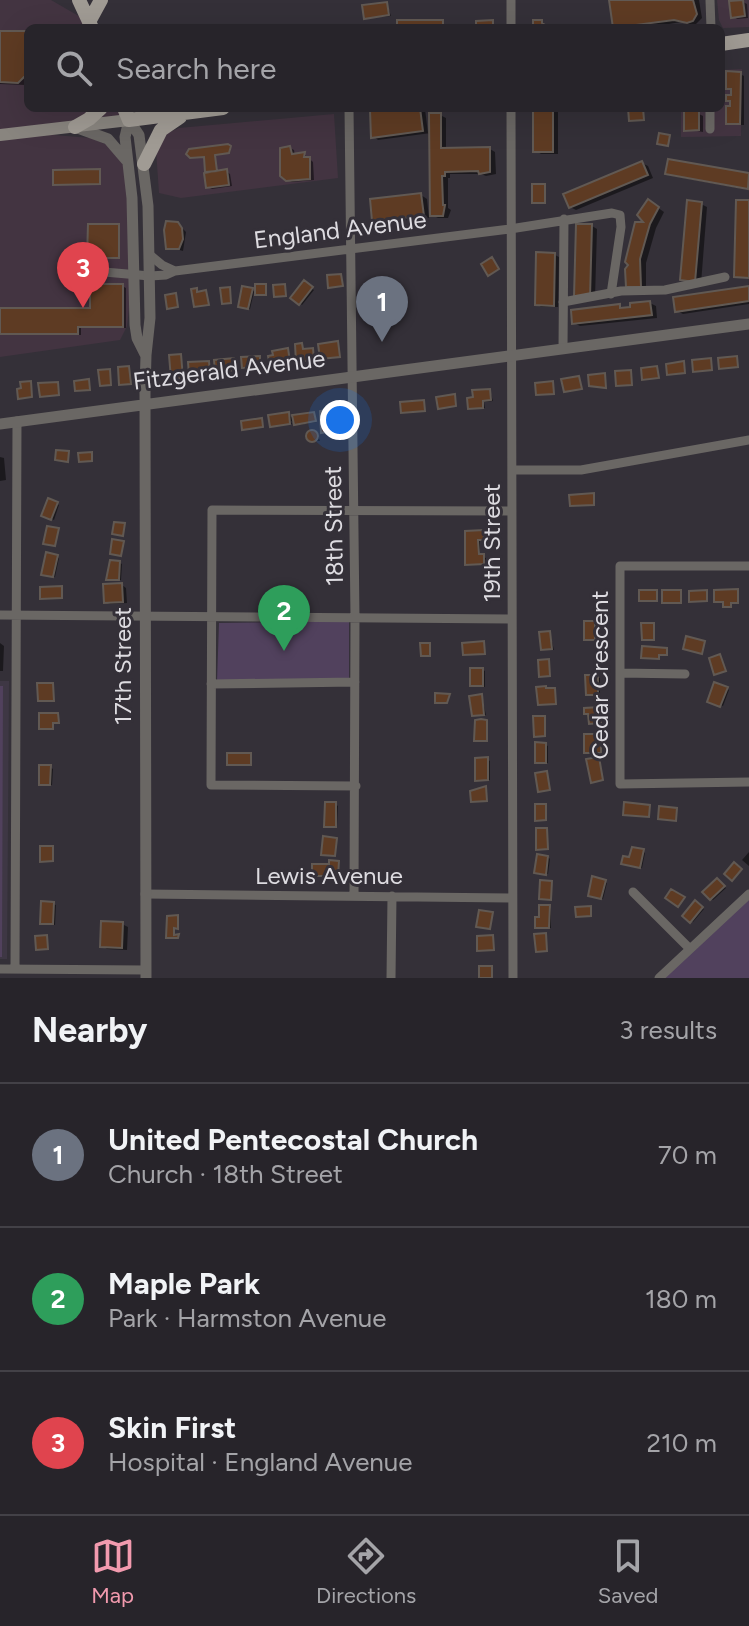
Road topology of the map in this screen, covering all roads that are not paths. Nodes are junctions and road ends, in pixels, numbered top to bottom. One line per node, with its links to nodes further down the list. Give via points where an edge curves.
1 (79, 0): 5 (main road)
2 (101, 0): 6 (main road)
3 (511, 0): 7 (street)
4 (710, 0): 8 (street)
5 (90, 24)
6 (90, 24)
7 (511, 24)
8 (711, 24)
9 (749, 40): 10 (main road)
10 (725, 46)
11 (96, 112): 19 (main road)
12 (185, 112): 17 (main road)
13 (195, 112): 17 (main road)
14 (349, 112): 25 (street, 18th Street)
15 (511, 112): 24 (street, 19th Street)
16 (710, 112): 20 (street)
17 (188, 113): 18 (main road); 22 (main road, via 161,130)
18 (126, 114): 19 (main road); 22 (street, 17th Street, via 139,135)
19 (75, 127): 21 (main road); 22 (street, via 108,139)
20 (710, 129)
21 (0, 135)
22 (137, 166): 26 (street, 17th Street); 29 (street, 17th Street)
23 (564, 219): 24 (street, England Avenue); 32 (street, England Avenue, via 620,215); 33 (street)
24 (510, 229): 25 (street, England Avenue); 37 (street, 19th Street)
25 (351, 248): 28 (street, England Avenue); 38 (street, 18th Street)
26 (150, 255): 28 (street); 30 (street, 17th Street)
27 (70, 269): 29 (street, England Avenue)
28 (175, 271): 30 (street, England Avenue)
29 (133, 274): 30 (street, England Avenue); 36 (street, 17th Street, via 137,338)
30 (150, 276): 36 (street, 17th Street)
31 (725, 277): 32 (street, via 665,290)
32 (611, 294): 33 (street)
33 (563, 302): 35 (street)
34 (749, 324): 35 (street, Fitzgerald Avenue)
35 (563, 349): 37 (street, Fitzgerald Avenue)
36 (146, 355): 39 (street, 17th Street)
37 (512, 356): 38 (street, Fitzgerald Avenue); 43 (street, 19th Street)
38 (352, 377): 39 (street, Fitzgerald Avenue); 44 (street, 18th Street)
39 (145, 403): 40 (street, Fitzgerald Avenue); 49 (street, 17th Street)
40 (17, 421): 41 (street, Fitzgerald Avenue); 47 (street)
41 (0, 424)
42 (749, 440): 43 (street, via 581,470)
43 (512, 470): 45 (street, 19th Street)
44 (354, 510): 45 (street); 50 (street, via 212,510); 51 (street, 18th Street)
45 (512, 511): 52 (street, 19th Street)
46 (749, 566): 53 (street, Cedar Crescent, via 620,566)
47 (17, 614): 48 (street); 49 (street); 67 (street)
48 (0, 615)
49 (145, 617): 50 (street); 60 (street, 17th Street)
50 (212, 617): 51 (street); 56 (street)
51 (355, 618): 52 (street); 55 (street, 18th Street)
52 (512, 619): 64 (street, 19th Street)
53 (620, 673): 54 (street); 57 (street, Cedar Crescent, via 620,784)
54 (685, 674)
55 (355, 682): 56 (street); 58 (street, 18th Street)
56 (211, 684): 58 (street, via 211,785)
57 (749, 782)
58 (356, 786): 62 (street, 18th Street)
59 (633, 892): 65 (street)
60 (145, 894): 62 (street, Lewis Avenue); 68 (street, 17th Street)
61 (749, 894): 65 (street)
62 (354, 896): 63 (street, Lewis Avenue)
63 (392, 896): 64 (street, Lewis Avenue); 69 (street)
64 (511, 898): 70 (street, 19th Street)
65 (690, 949): 71 (street)
66 (0, 969): 67 (street)
67 (15, 969): 68 (street)
68 (146, 974)
69 (391, 978)
70 (513, 978)
71 (659, 978)

